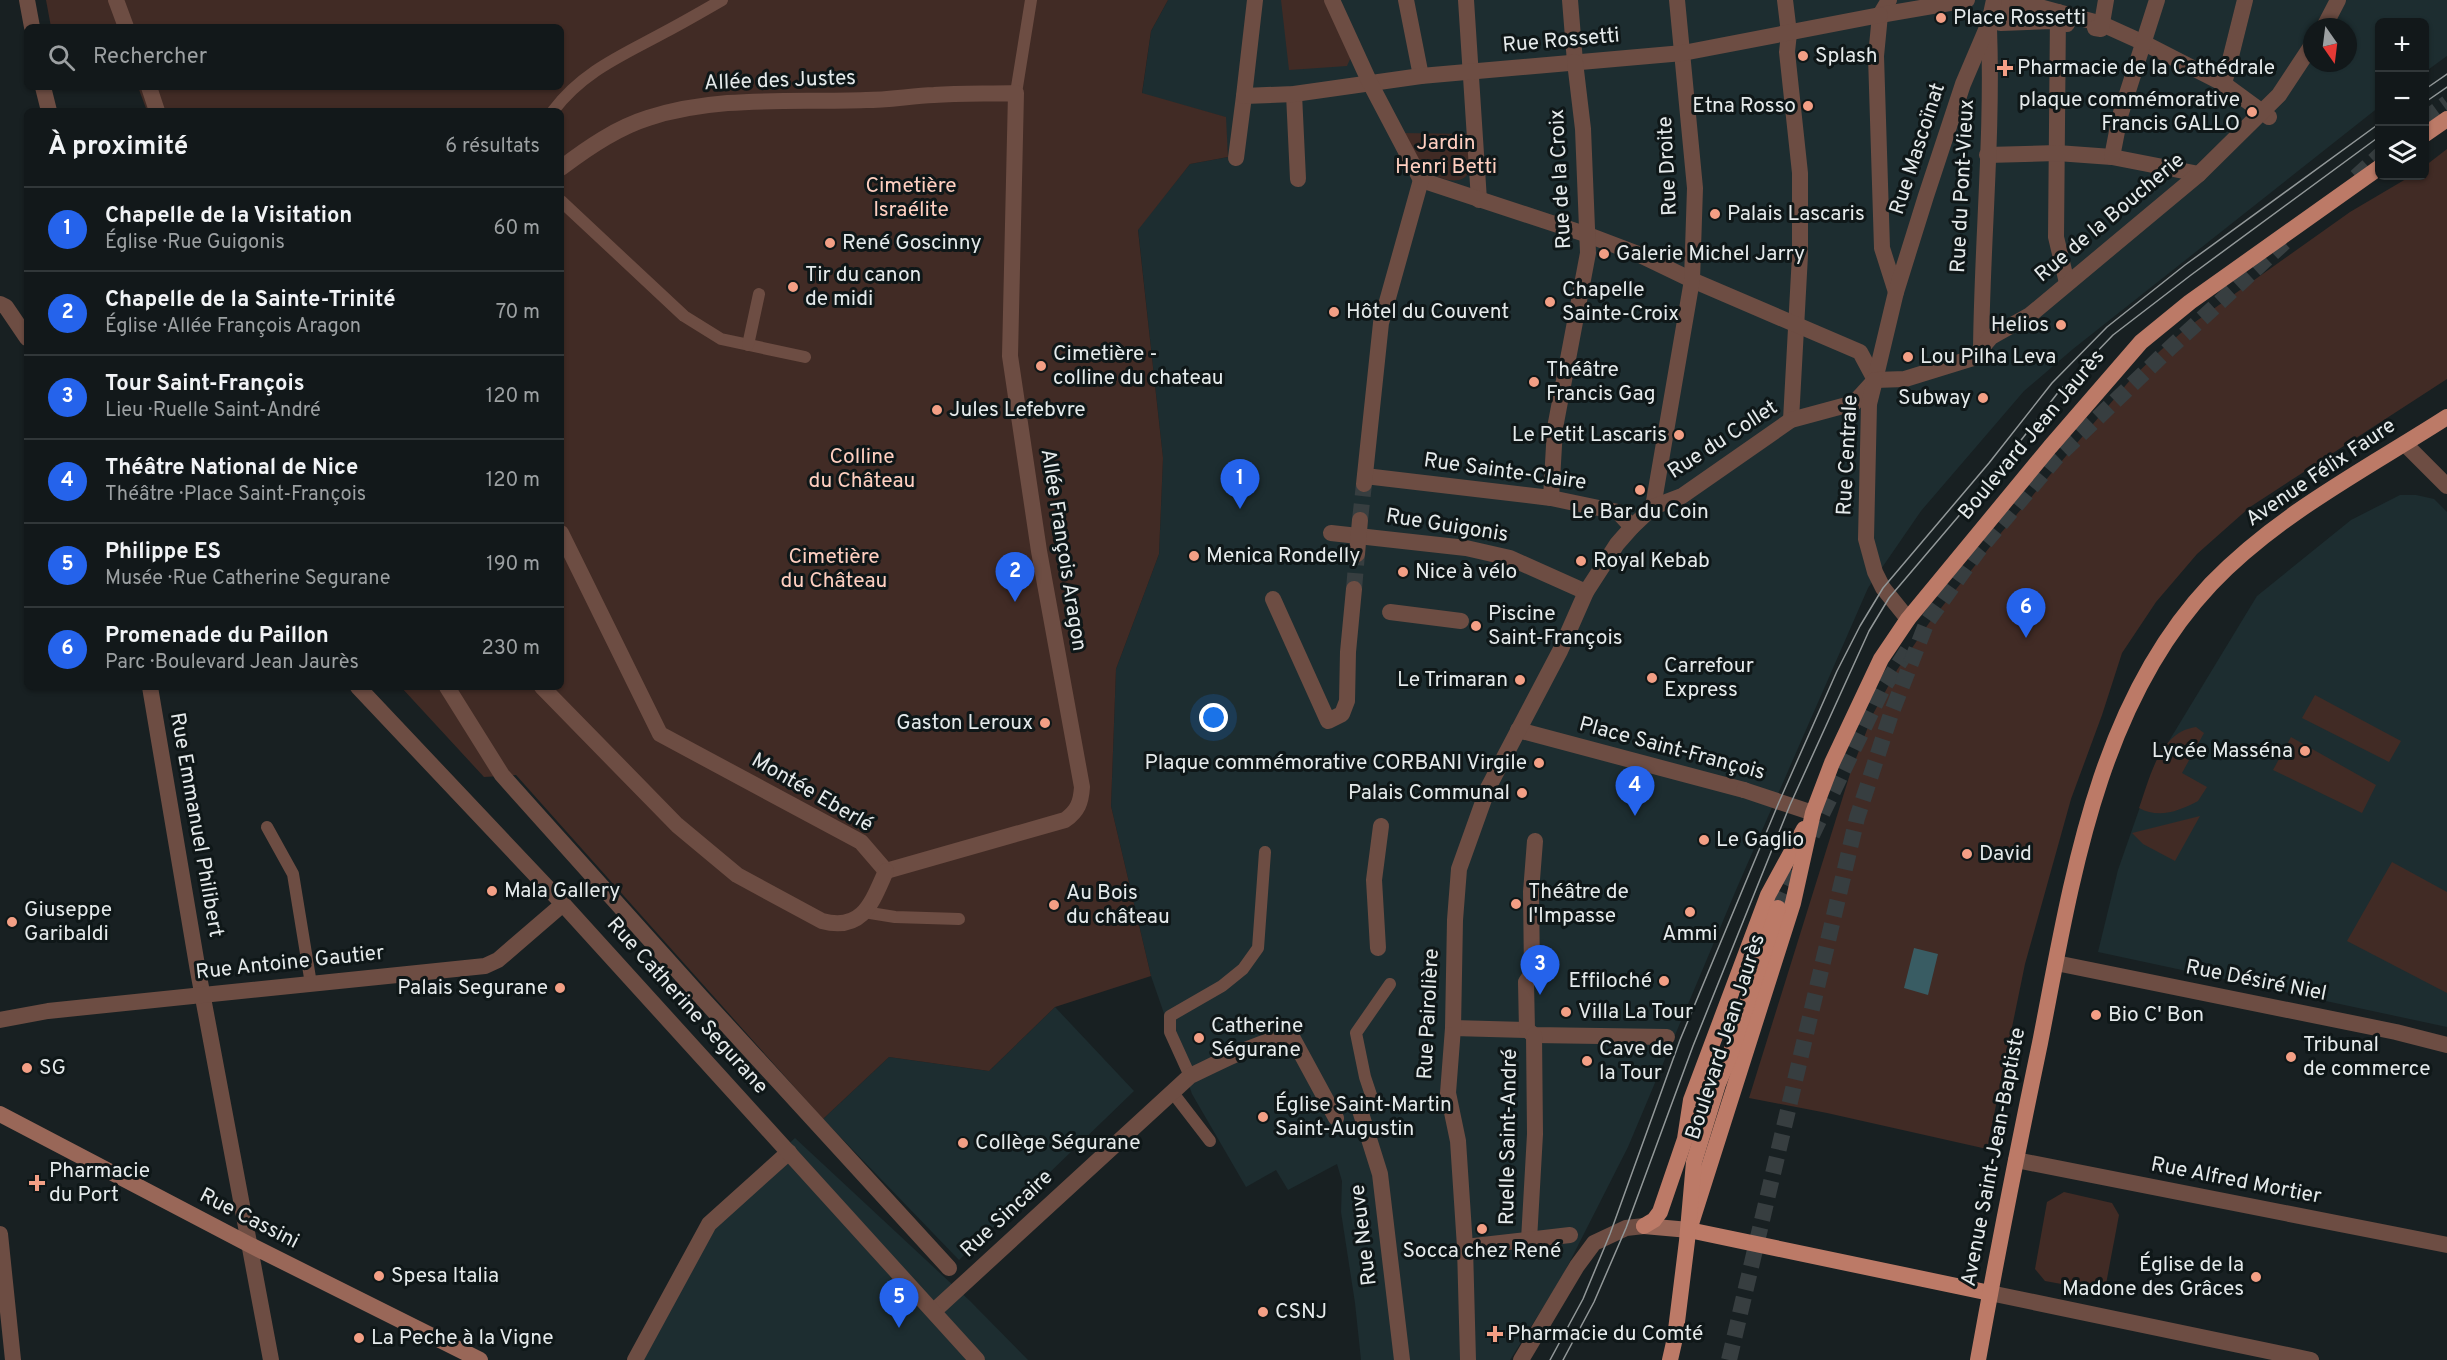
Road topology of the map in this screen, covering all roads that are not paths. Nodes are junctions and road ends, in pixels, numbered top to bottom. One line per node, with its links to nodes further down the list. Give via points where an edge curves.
1 (27, 0): 25 (street)
2 (117, 0): 26 (street)
3 (722, 0): 44 (lane, via 609,61 568,91)
4 (1031, 0): 39 (lane)
5 (1255, 0): 41 (street)
6 (1332, 0): 35 (street)
7 (1406, 0): 34 (street)
8 (1466, 0): 33 (street)
9 (1570, 0): 32 (street, Rue de la Croix)
10 (1677, 0): 30 (street, Rue Droite)
11 (1785, 0): 28 (street)
12 (1889, 0): 21 (street)
13 (1967, 0): 21 (street)
14 (1994, 0): 24 (street)
15 (2002, 0): 22 (street, via 2001,23)
16 (2014, 0): 22 (street)
17 (2106, 0): 27 (street)
18 (2157, 0): 29 (street)
19 (2245, 0): 36 (street)
20 (2338, 0): 23 (street)
21 (1880, 15): 28 (street, Rue Rossetti); 62 (street, via 1876,56 1882,248)
22 (2058, 17): 27 (street); 48 (street)
23 (2329, 18)
24 (1989, 23): 49 (street, Rue du Pont-Vieux); 62 (street, Rue Mascoïnat, via 1963,84)
25 (31, 24)
26 (125, 24)
27 (2102, 24): 29 (street)
28 (1789, 33): 30 (street, Rue Rossetti); 65 (street, via 1787,52 1800,173)
29 (2144, 43): 36 (street); 50 (street, via 2120,116)
30 (1683, 52): 32 (street, Rue Rossetti); 60 (street, Rue Droite, via 1695,188)
31 (2303, 59): 45 (street, Rue de la Boucherie)
32 (1575, 62): 33 (street, Rue Rossetti); 59 (street, Rue de la Croix)
33 (1472, 71): 34 (street, Rue Rossetti); 57 (street)
34 (1421, 76): 35 (street, Rue Rossetti)
35 (1370, 83): 40 (street, Rue Rossetti); 56 (street)
36 (2224, 84): 45 (street)
37 (44, 90): 42 (street)
38 (150, 90): 43 (street)
39 (1016, 93): 52 (street, Allée des Justes, via 795,99 684,108 646,118 604,139); 98 (street, Allée François Aragon, via 1010,356 1081,798 1075,813 1065,820)
40 (1294, 94): 41 (street, Rue Rossetti); 55 (street)
41 (1244, 96): 51 (street)
42 (48, 108)
43 (157, 108)
44 (555, 108)
45 (2266, 114): 54 (street, Rue de la Boucherie)
46 (2447, 119): 47 (main road)
47 (2429, 132)
48 (2057, 153): 49 (street); 50 (street); 61 (street, via 2056,237)
49 (1987, 155): 68 (street, Rue du Pont-Vieux)
50 (2112, 157): 54 (street)
51 (1236, 158)
52 (564, 166)
53 (2375, 170): 86 (main road, Boulevard Jean Jaurès, via 2190,302 2141,342)
54 (2199, 174): 61 (street, Rue de la Boucherie)
55 (1299, 179)
56 (1421, 180): 57 (street); 75 (street, Rue Sainte-Claire, via 1381,323 1364,480)
57 (1479, 200): 59 (street)
58 (564, 204): 67 (lane, via 684,316 721,339)
59 (1587, 235): 60 (street); 75 (street, Rue de la Croix, via 1588,253 1555,428)
60 (1692, 280): 65 (street); 76 (street, Rue Droite)
61 (2067, 283): 68 (street, Rue de la Boucherie, via 2030,315 1991,337)
62 (1896, 292): 70 (street, Rue Centrale)
63 (759, 294): 67 (lane)
64 (0, 304): 66 (street)
65 (1797, 325): 70 (street, via 1860,352); 72 (street)
66 (24, 334)
67 (748, 345): 69 (lane)
68 (1981, 351): 70 (street, via 1973,358 1905,379)
69 (805, 357)
70 (1875, 380): 72 (street, Rue du Collet, via 1854,403); 86 (street, Rue Centrale, via 1869,404 1866,539 1883,588)
71 (2447, 417): 73 (main road, Avenue Félix Faure)
72 (1791, 420): 76 (street, Rue du Collet, via 1682,496)
73 (2405, 444): 74 (street); 104 (main road, Avenue Félix Faure, via 2286,519 2241,554 2173,630 2139,688 2110,755 2085,827)
74 (2447, 486)
75 (1551, 498): 77 (street, Rue Sainte-Claire, via 1618,512)
76 (1653, 507): 77 (street, Rue Pairolière)
77 (1632, 527): 83 (street, Rue Pairolière)
78 (1359, 528): 79 (street, Rue Guigonis); 81 (street); 83 (street, Rue Guigonis, via 1510,558)
79 (1331, 533)
80 (564, 539): 98 (street, Montée Eberlé, via 660,734 861,842)
81 (1357, 554)
82 (1354, 588): 84 (street, via 1347,701 1342,714 1328,721)
83 (1586, 592): 92 (street, Rue Pairolière)
84 (1273, 599)
85 (1390, 612): 87 (street)
86 (1908, 619): 93 (main road, Boulevard Jean Jaurès, via 1881,659 1856,709)
87 (1461, 621)
88 (151, 690): 107 (street, Rue Emmanuel Philibert)
89 (361, 690): 99 (street, Rue Catherine Segurane)
90 (449, 690): 131 (street, via 502,775)
91 (545, 690): 101 (street, via 677,825 737,874 835,925 858,918)
92 (1518, 730): 93 (street, Place Saint-François); 109 (street, Rue Pairolière, via 1488,788 1459,869)
93 (1814, 813): 119 (main road, Boulevard Jean Jaurès, via 1768,895 1690,1100); 124 (main road, Boulevard Jean Jaurès, via 1793,903)
94 (1381, 826): 103 (street, via 1374,880)
95 (267, 827): 105 (lane, via 293,874)
96 (1535, 841): 110 (street, Ruelle Saint-André, via 1532,973 1526,982)
97 (1265, 852): 113 (lane, via 1258,948 1229,980 1170,1016 1170,1032)
98 (886, 871): 101 (street)
99 (563, 904): 105 (street, Rue Antoine Gautier, via 498,960 485,966); 121 (street, Rue Catherine Segurane)
100 (1778, 908): 114 (main road)
101 (864, 912): 102 (lane)
102 (959, 919)
103 (1378, 948)
104 (2056, 963): 112 (street, Rue Désiré Niel); 122 (main road, Avenue Saint-Jean-Baptiste)
105 (311, 984): 107 (street, Rue Antoine Gautier)
106 (1390, 984): 116 (lane, via 1356,1033)
107 (203, 995): 108 (street, Rue Antoine Gautier, via 32,1012); 128 (street, Rue Emmanuel Philibert)
108 (0, 1020)
109 (1454, 1028): 110 (street); 130 (street, Rue Pairolière, via 1448,1093 1458,1142)
110 (1530, 1032): 111 (street); 127 (street, Ruelle Saint-André, via 1535,1134)
111 (1667, 1037)
112 (2447, 1045)
113 (1190, 1076): 115 (street, Rue Sincaire); 118 (street, Rue Sincaire, via 1261,1042 1291,1035)
114 (1718, 1084): 119 (main road); 124 (main road, via 1694,1162)
115 (1173, 1093): 120 (lane); 134 (street, Rue Sincaire)
116 (1366, 1104): 140 (street, Rue Neuve, via 1380,1174)
117 (0, 1114): 128 (main road, Rue Cassini)
118 (1336, 1118)
119 (1685, 1139): 123 (main road, Boulevard Jean Jaurès, via 1660,1212)
120 (1210, 1141)
121 (789, 1152): 134 (street, Rue Catherine Segurane); 138 (street, via 709,1224)
122 (2016, 1160): 129 (street, Rue Alfred Mortier); 132 (main road, Avenue Saint-Jean-Baptiste)
123 (1644, 1226): 124 (main road); 142 (street, via 1626,1228 1594,1243)
124 (1689, 1230): 132 (main road); 143 (main road)
125 (0, 1234): 133 (street)
126 (1570, 1235): 127 (street)
127 (1529, 1240): 130 (street)
128 (250, 1245): 136 (street, Rue Emmanuel Philibert); 137 (main road, Rue Cassini)
129 (2447, 1245)
130 (1465, 1247): 141 (street, Rue Pairolière)
131 (948, 1268)
132 (1990, 1293): 144 (main road, Avenue Saint-Jean-Baptiste); 145 (street)
133 (4, 1311): 135 (street)
134 (934, 1311): 139 (street, Rue Catherine Segurane)
135 (13, 1360)
136 (271, 1360)
137 (480, 1360)
138 (635, 1360)
139 (977, 1360)
140 (1401, 1360)
141 (1468, 1360)
142 (1521, 1360)
143 (1670, 1360)
144 (1978, 1360)
145 (2311, 1360)

